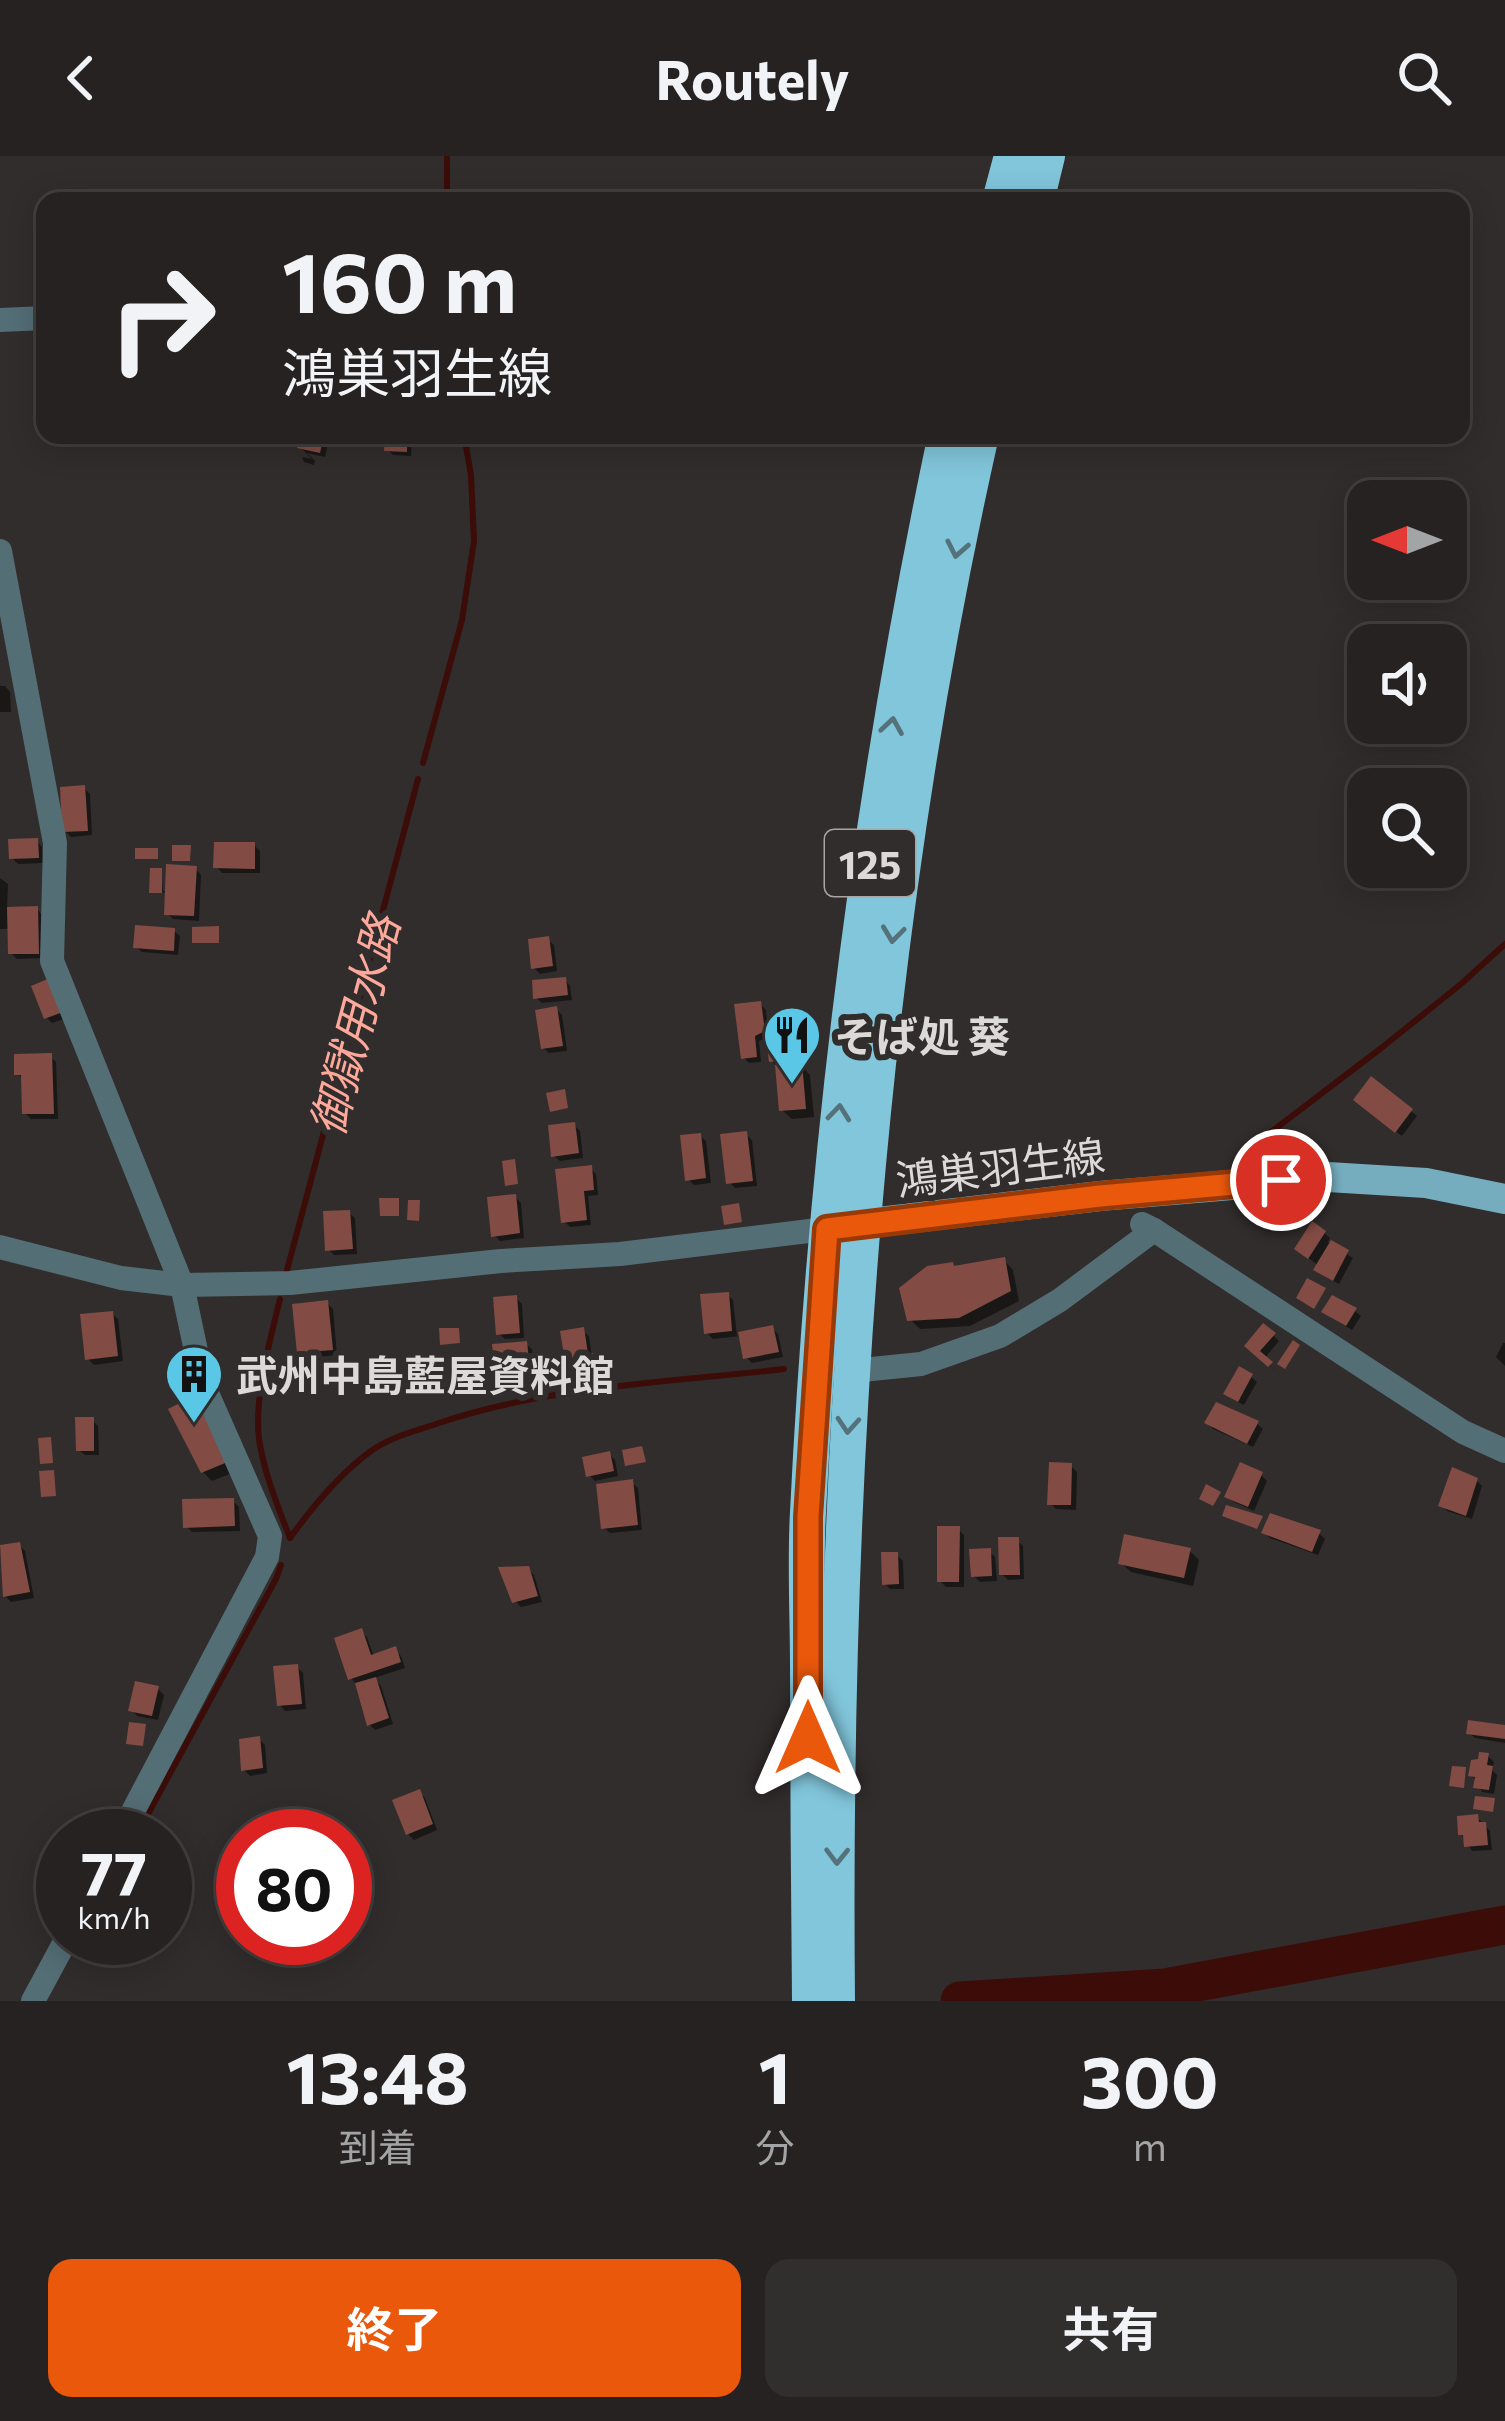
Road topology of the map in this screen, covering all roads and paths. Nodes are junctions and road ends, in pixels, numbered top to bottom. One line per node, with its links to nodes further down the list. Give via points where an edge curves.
1 (1012, 156): 3 (highway)
2 (1047, 156): 4 (highway)
3 (1002, 192)
4 (1038, 192)
5 (36, 318): 6 (street)
6 (0, 320)
7 (944, 444): 11 (highway, 125, one-way to 7, via 848,1032)
8 (979, 444): 11 (highway, 125, one-way to 11, via 935,658)
9 (0, 551): 13 (street, via 55,843 52,961)
10 (1505, 1199): 11 (main road, 鴻巣羽生線, via 1426,1183 1328,1177)
11 (845, 1227): 13 (street, via 290,1283); 14 (highway, 125); 19 (highway, 125, via 808,1517)
12 (0, 1247): 13 (street)
13 (182, 1285): 16 (street, via 203,1384 270,1536 267,1557)
14 (852, 1372): 15 (street, via 921,1364 1000,1336 1060,1300 1147,1226 1463,1432); 20 (highway, 125, one-way to 20, via 842,1516)
15 (1505, 1451)
16 (134, 1809)
17 (52, 1965): 18 (street)
18 (33, 2001)
19 (810, 2001)
20 (837, 2001)

